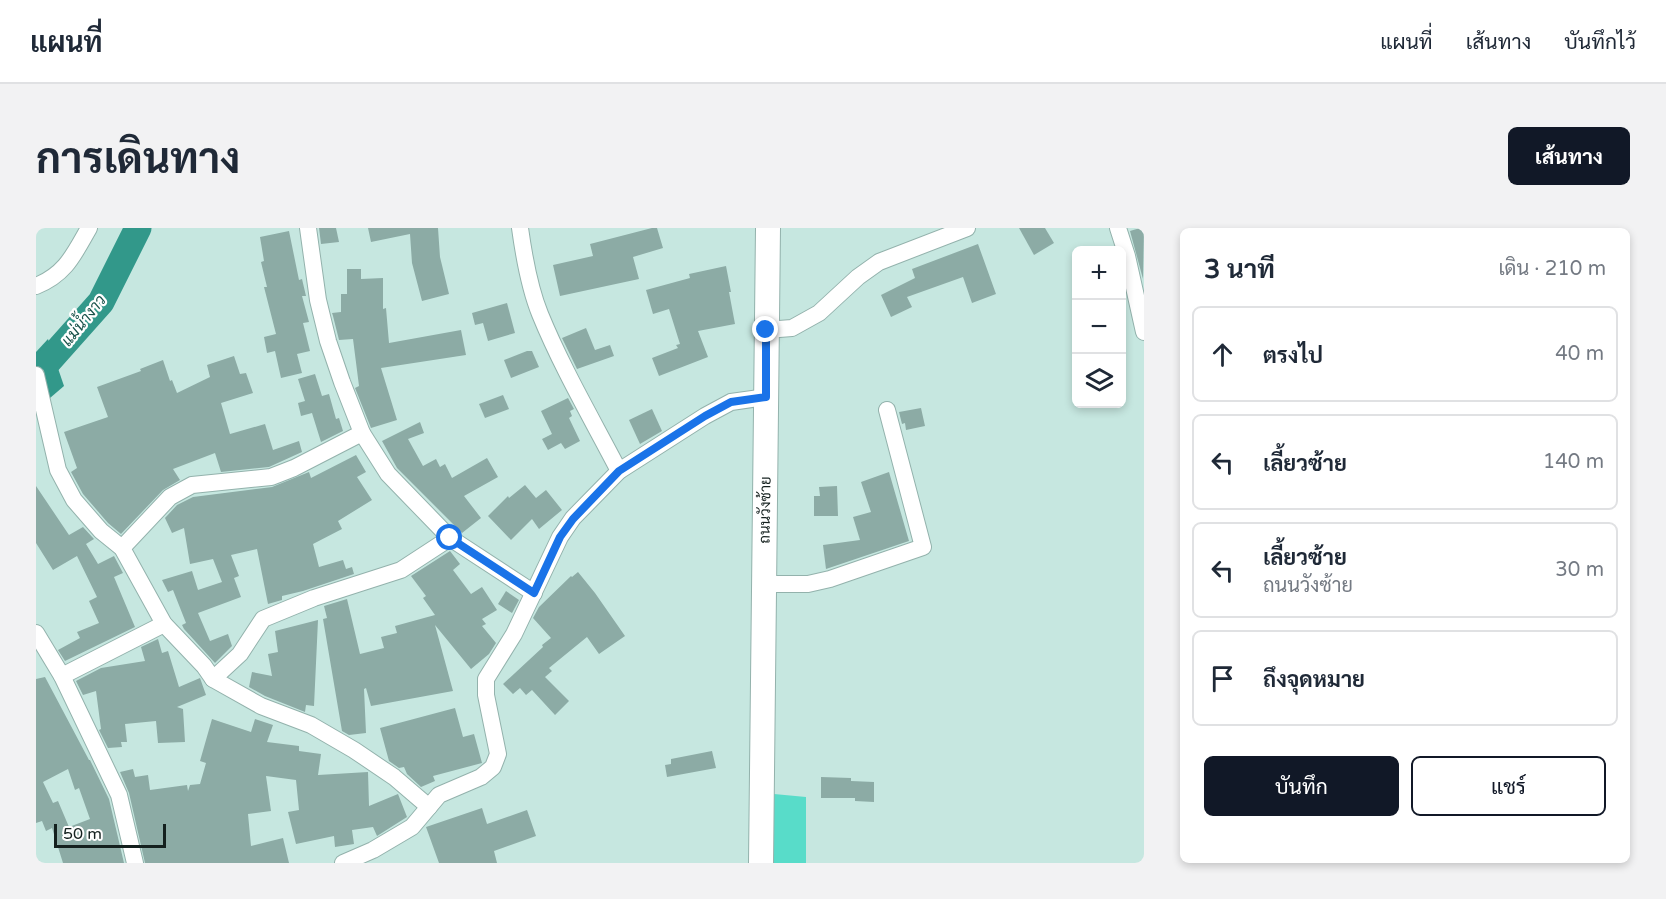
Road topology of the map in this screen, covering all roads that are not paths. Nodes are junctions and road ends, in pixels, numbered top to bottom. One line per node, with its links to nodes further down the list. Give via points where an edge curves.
1 (89, 228): 7 (street, via 70,263 50,281)
2 (308, 228): 13 (street, via 328,340)
3 (520, 228): 14 (street, via 526,270 539,312)
4 (768, 228): 8 (main road, ถนนวังซ้าย)
5 (967, 228): 8 (street, via 879,262 819,313 792,328)
6 (1118, 228): 9 (street)
7 (36, 286)
8 (766, 330): 11 (main road, ถนนวังซ้าย)
9 (1144, 332)
10 (36, 375): 16 (street, via 58,470 74,500)
11 (766, 397): 14 (street, via 731,402); 17 (main road, ถนนวังซ้าย)
12 (887, 410): 17 (street, via 922,547 830,579 808,584)
13 (362, 433): 15 (street, via 388,474); 16 (street, via 271,477 192,485 170,497)
14 (619, 471): 18 (street, via 560,537)
15 (450, 538): 18 (street); 22 (street, via 401,570 262,619 240,654)
16 (122, 548): 19 (street)
17 (764, 584): 27 (main road, ถนนวังซ้าย)
18 (534, 593): 23 (street, via 486,679 498,754 493,767 481,777 439,795)
19 (164, 624): 21 (street); 22 (street)
20 (36, 633): 21 (street)
21 (62, 676): 25 (street, via 118,795)
22 (213, 679): 23 (street, via 354,750)
23 (429, 807): 24 (street, via 412,827)
24 (376, 856): 26 (street)
25 (135, 863)
26 (343, 863)
27 (761, 863)

